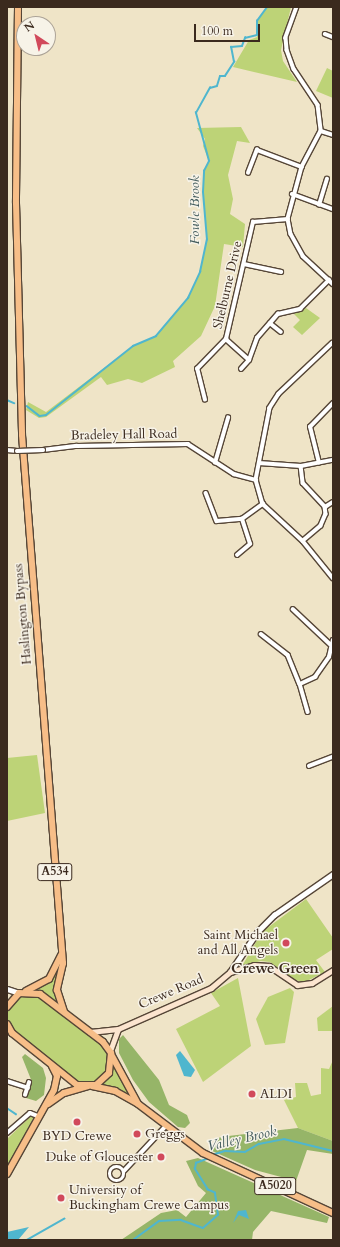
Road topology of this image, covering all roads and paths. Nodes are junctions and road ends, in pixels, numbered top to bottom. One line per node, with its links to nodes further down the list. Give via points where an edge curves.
1 (18, 7): 53 (main road, Haslington Bypass / A534, via 16,210 21,407)
2 (297, 7): 5 (street, via 286,38 287,50 294,69 318,105)
3 (325, 34): 4 (street)
4 (333, 37)
5 (321, 132): 6 (street); 7 (street)
6 (333, 135)
7 (302, 167): 8 (street, via 257,150); 10 (street)
8 (248, 173)
9 (327, 179): 11 (street)
10 (292, 194): 11 (street); 13 (street)
11 (319, 205): 12 (street)
12 (333, 209)
13 (288, 219): 14 (street, Shelburne Drive, via 253,222); 16 (street, via 290,234 303,256)
14 (244, 264): 15 (street); 20 (street, Shelburne Drive)
15 (281, 272)
16 (329, 280): 17 (street); 18 (street, via 300,309 278,314)
17 (333, 284)
18 (270, 322): 19 (street); 22 (street, via 257,338)
19 (281, 332)
20 (226, 339): 22 (street); 24 (street, Shelburne Drive, via 197,369)
21 (333, 343): 29 (street, via 279,394 270,408)
22 (249, 360): 23 (street)
23 (241, 369)
24 (205, 400)
25 (333, 403): 31 (street, via 310,427)
26 (228, 418): 30 (street)
27 (7, 450): 30 (street, Bradeley Hall Road, bridge, via 188,444)
28 (333, 460): 31 (street)
29 (259, 462): 32 (street); 33 (street)
30 (215, 463): 33 (street, Bradeley Hall Road, via 234,474)
31 (319, 463): 32 (street)
32 (301, 466): 37 (street, via 303,484)
33 (256, 480): 36 (street)
34 (206, 493): 38 (street, via 217,521)
35 (333, 502): 37 (street)
36 (263, 504): 38 (street); 39 (street)
37 (325, 507): 39 (street, via 321,526)
38 (242, 519): 40 (street, via 250,544)
39 (303, 541): 41 (street)
40 (237, 555)
41 (333, 578)
42 (293, 609): 45 (street)
43 (261, 634): 48 (street, via 288,655)
44 (333, 640): 45 (street)
45 (330, 644): 46 (street)
46 (328, 657): 47 (street); 48 (street, via 315,677)
47 (333, 661)
48 (300, 684): 49 (street)
49 (308, 712)
50 (333, 757): 51 (street)
51 (309, 766)
52 (333, 874): 55 (street, Crewe Road, via 274,915 258,931)
53 (61, 955): 57 (main road, via 49,979); 59 (main road, Haslington Bypass / A534, via 63,968 57,990)
54 (333, 970): 55 (main road, via 305,985 291,983 263,965)
55 (230, 972): 61 (main road, Crewe Road, via 211,988)
56 (7, 989): 57 (street)
57 (20, 993): 58 (main road); 59 (main road, via 40,994)
58 (7, 1007)
59 (64, 1011): 63 (main road)
60 (7, 1024): 62 (main road)
61 (118, 1029): 63 (main road, Crewe Road); 64 (main road)
62 (10, 1032): 65 (main road)
63 (90, 1032): 64 (main road)
64 (110, 1052): 68 (main road, via 109,1073); 71 (main road, A5020)
65 (52, 1066): 68 (main road, via 73,1083); 72 (main road, via 57,1080)
66 (7, 1081): 69 (street)
67 (29, 1083): 69 (street)
68 (90, 1086): 71 (main road, A5020, via 115,1091); 72 (main road, via 64,1093)
69 (28, 1088): 70 (street)
70 (25, 1095)
71 (138, 1104): 74 (main road, A5020)
72 (45, 1106): 73 (main road)
73 (38, 1116): 75 (street, via 30,1113); 77 (main road)
74 (164, 1127): 76 (street); 78 (main road, A5020, via 203,1153)
75 (7, 1133)
76 (124, 1171)
77 (7, 1174)
78 (333, 1213)

